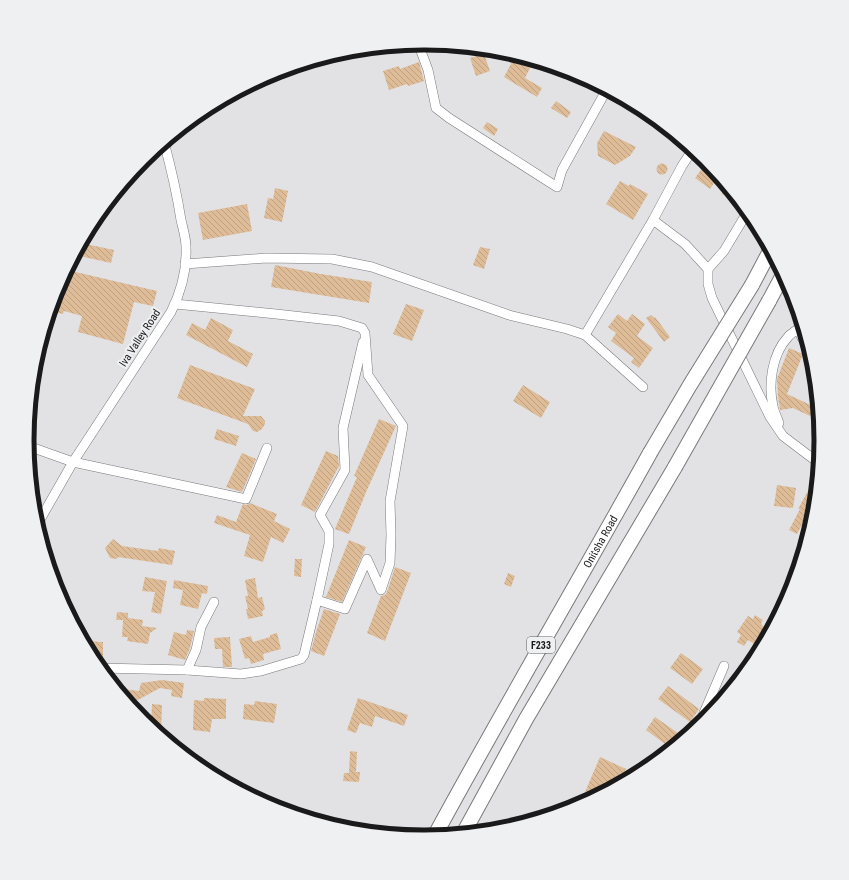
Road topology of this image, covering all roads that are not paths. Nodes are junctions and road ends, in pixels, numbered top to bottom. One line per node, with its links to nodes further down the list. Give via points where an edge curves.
1 (421, 50): 2 (street, via 428,70 436,108 557,187 562,170)
2 (604, 94)
3 (165, 148): 8 (street, Iva Valley Road, via 177,193 186,246)
4 (690, 154): 6 (street)
5 (745, 217): 9 (street, via 724,251)
6 (653, 220): 9 (street, via 685,244); 13 (street)
7 (768, 254): 29 (main road, Onitsha Road / F233, bridge, via 650,453)
8 (186, 264): 11 (street, Iva Valley Road); 13 (street, via 266,258 332,259 372,267 509,315)
9 (708, 269): 16 (street, via 708,284 712,298 770,417)
10 (781, 280): 28 (main road, F233, bridge, via 526,719)
11 (175, 304): 12 (street, via 338,321 362,328); 20 (street, Iva Valley Road)
12 (365, 333): 22 (street, via 343,428 345,470 320,515 329,531 329,544); 22 (street, via 368,375 403,426 390,501 390,563 381,590 367,559 345,609)
13 (584, 335): 15 (street)
14 (802, 336): 16 (street, via 788,335 778,351 774,364 772,405)
15 (643, 387)
16 (783, 436): 19 (street)
17 (34, 448): 20 (street)
18 (267, 448): 20 (street, via 246,499)
19 (814, 460)
20 (73, 462): 21 (street, Iva Valley Road)
21 (42, 516)
22 (317, 600): 26 (street, via 301,659 241,674)
23 (214, 602): 26 (street, via 201,627 196,650)
24 (724, 666): 27 (street)
25 (108, 668): 26 (street)
26 (187, 670)
27 (704, 712)
28 (466, 828)
29 (438, 830)

